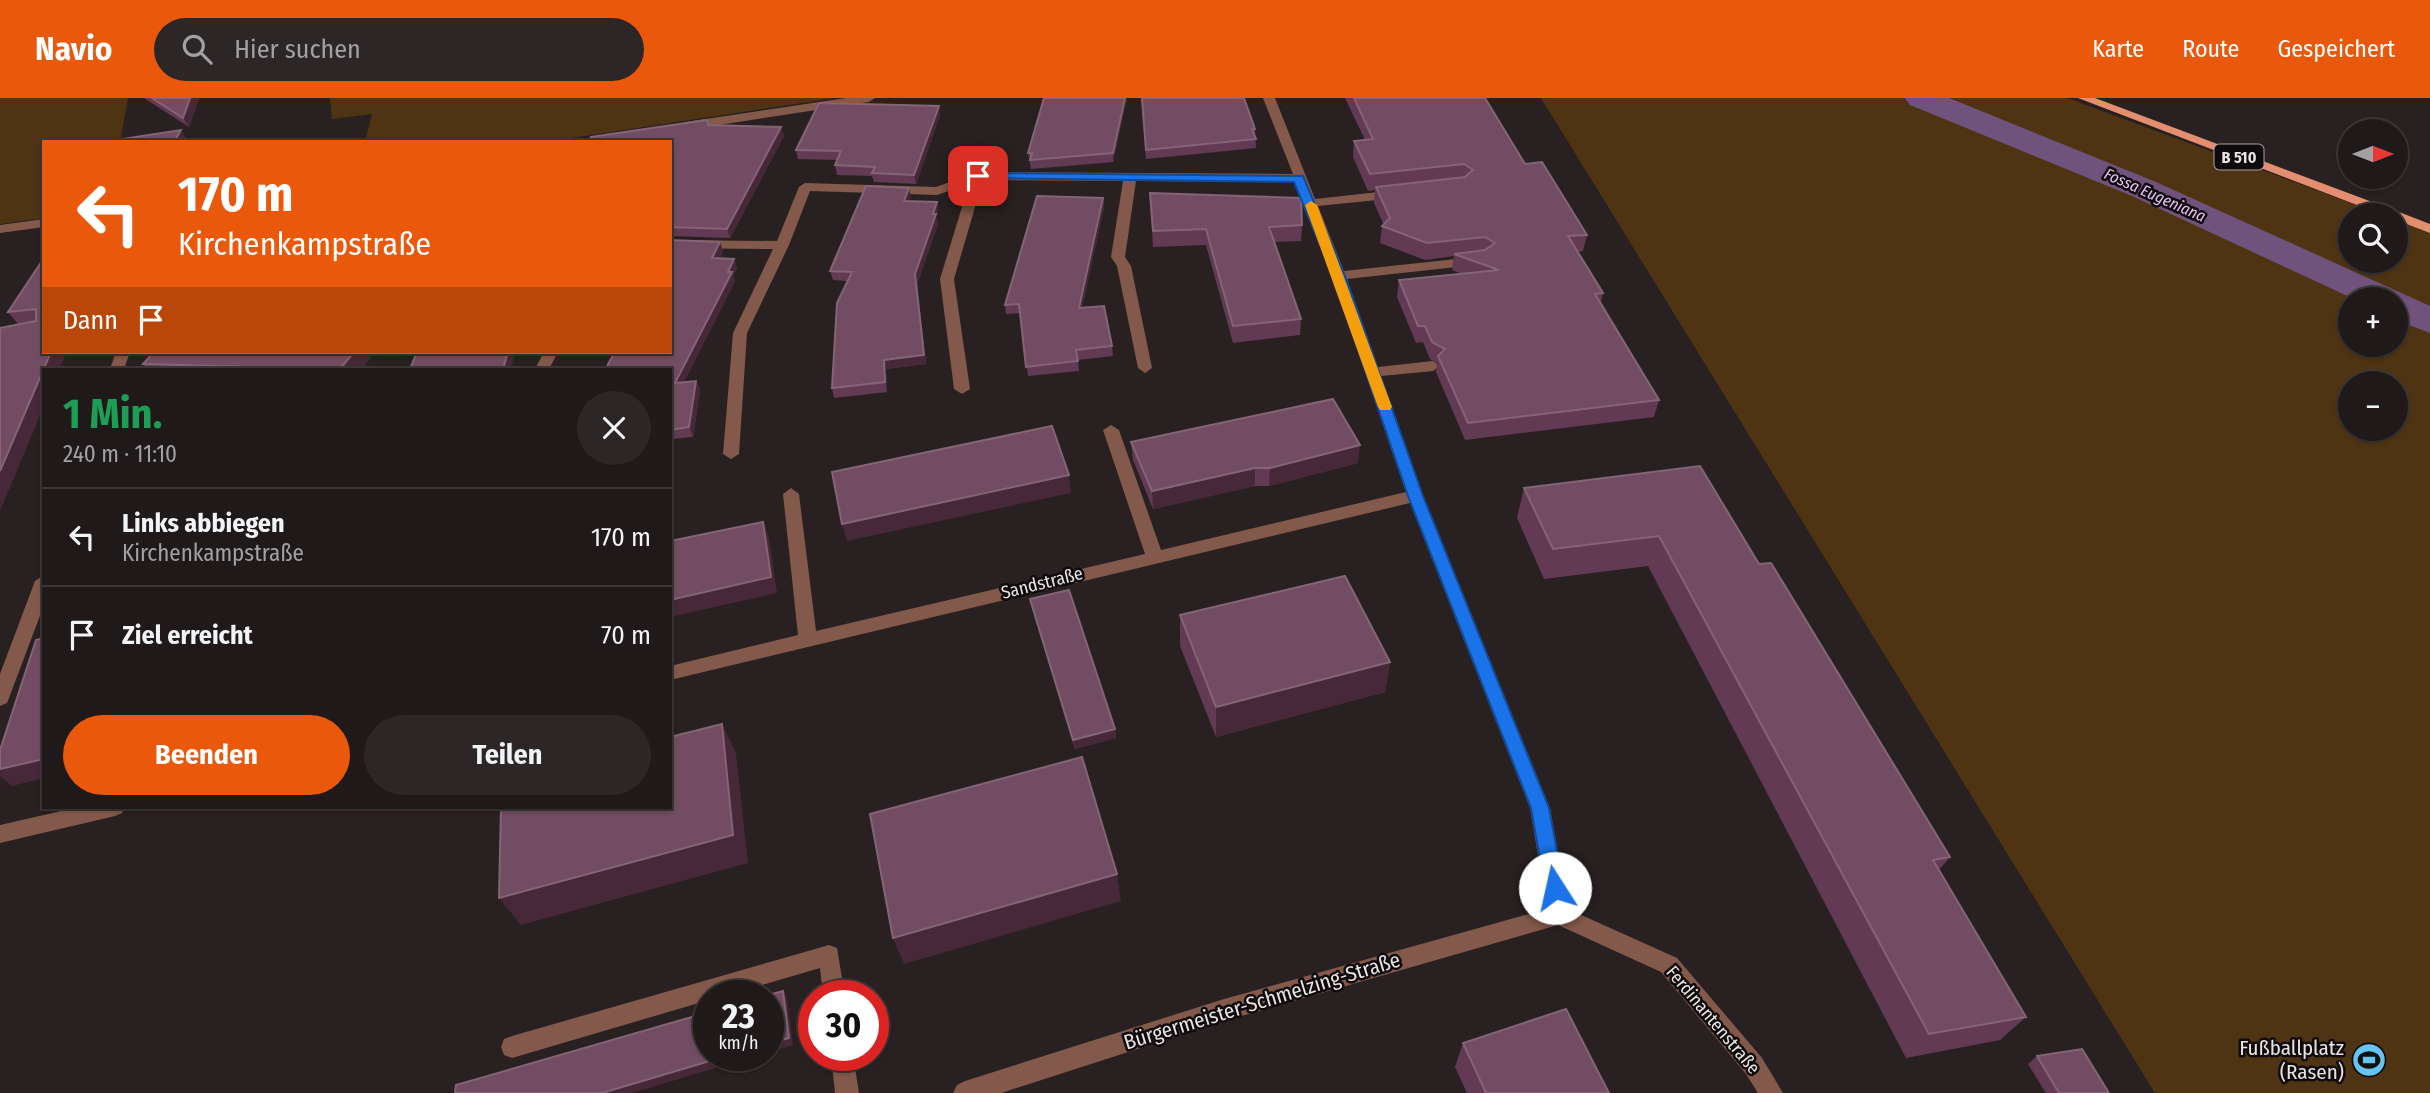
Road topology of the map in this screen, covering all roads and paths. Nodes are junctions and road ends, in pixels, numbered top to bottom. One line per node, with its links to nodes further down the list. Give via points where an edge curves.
1 (869, 98): 4 (street)
2 (1269, 98): 7 (street)
3 (2084, 98): 10 (main road, B 510)
4 (667, 129)
5 (978, 176): 6 (street); 16 (street, via 937,191 805,187); 22 (street, via 947,279)
6 (1130, 177): 7 (street); 20 (street, via 1118,257 1124,266)
7 (1298, 178): 9 (street)
8 (1407, 193): 9 (street)
9 (1310, 203): 18 (street)
10 (2361, 203)
11 (2408, 221): 14 (main road, B 510)
12 (42, 223): 13 (street)
13 (0, 229)
14 (2430, 229)
15 (672, 244): 16 (street)
16 (782, 245): 24 (street, via 740,333)
17 (1482, 261): 18 (street)
18 (1339, 276): 21 (street)
19 (1433, 366): 21 (street)
20 (1145, 368)
21 (1373, 372): 26 (street)
22 (962, 389)
23 (1111, 430): 27 (street)
24 (731, 454)
25 (791, 494): 29 (street)
26 (1415, 496): 27 (street, Sandstraße); 34 (street, via 1540,808)
27 (1154, 556): 29 (street, Sandstraße)
28 (42, 586): 31 (street)
29 (808, 640): 30 (street, Sandstraße)
30 (672, 673)
31 (0, 698)
32 (106, 809): 33 (street)
33 (0, 834)
34 (1559, 915): 39 (street, Bürgermeister-Schmelzing-Straße, via 1224,1010); 40 (street, Ferdinantenstraße, via 1669,965 1754,1066)
35 (832, 980): 36 (street, via 829,955)
36 (512, 1047)
37 (844, 1071): 38 (street)
38 (847, 1093)
39 (965, 1093)
40 (1771, 1093)

